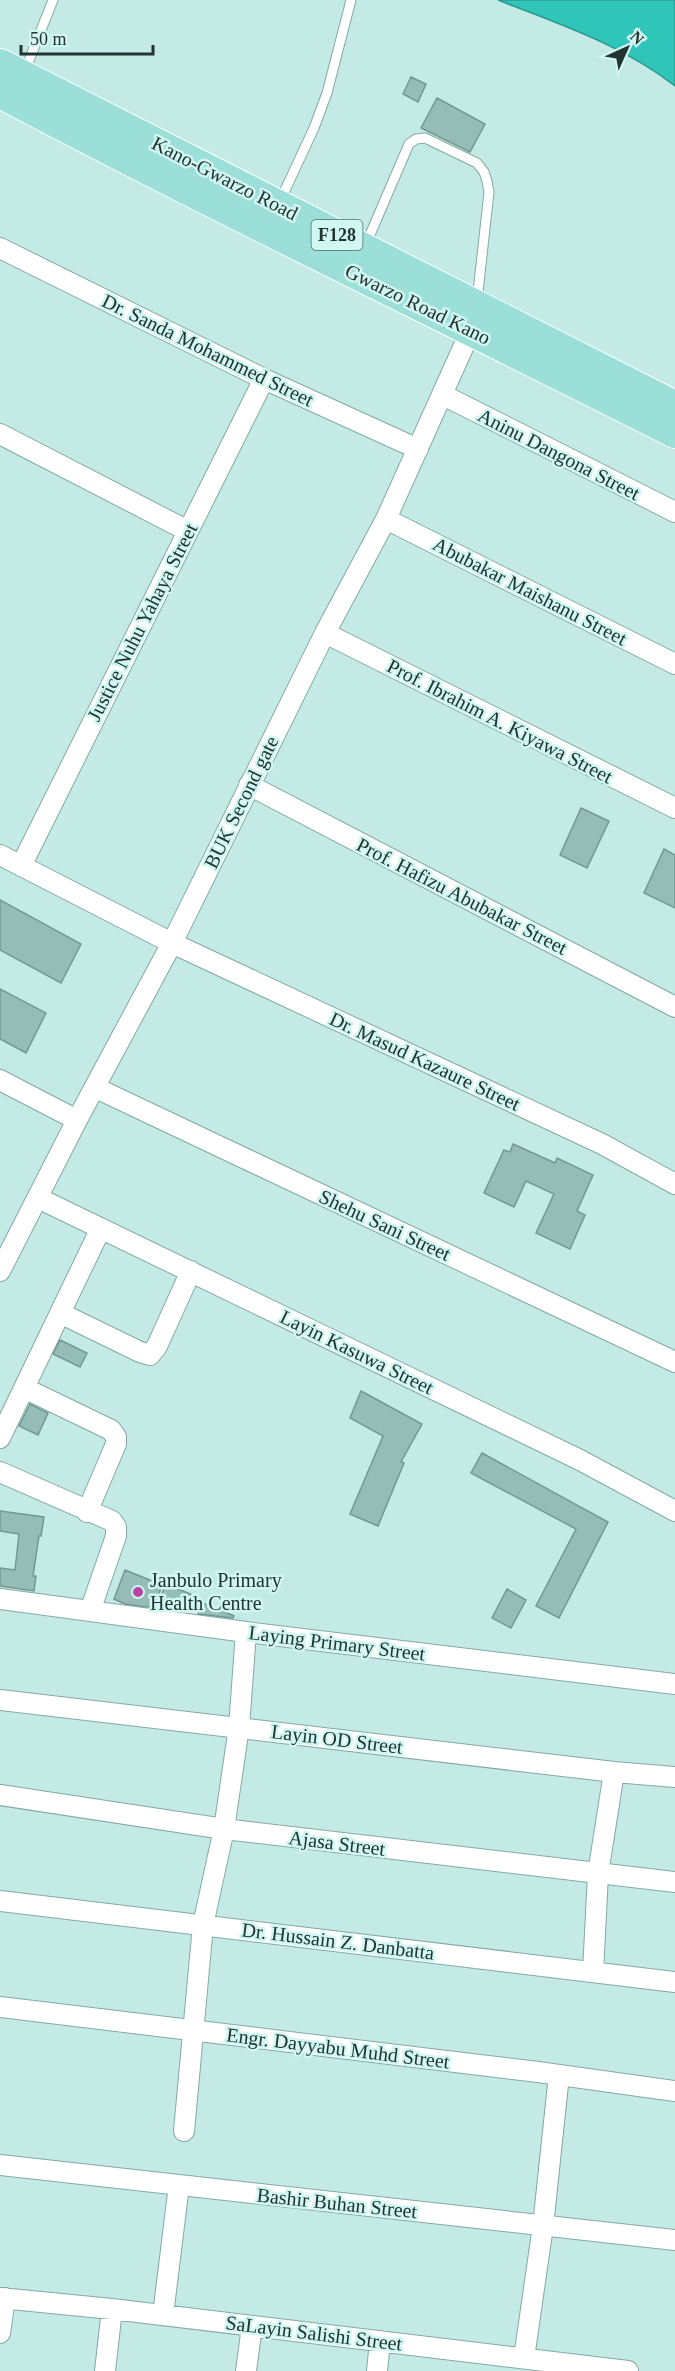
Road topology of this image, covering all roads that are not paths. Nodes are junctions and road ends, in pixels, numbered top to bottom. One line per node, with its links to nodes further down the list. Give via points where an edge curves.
1 (53, 0): 3 (lane)
2 (351, 0): 4 (lane, via 327,93)
3 (8, 78): 4 (main road, Kano-Gwarzo Road / F128); 7 (main road, Gwarzo Road Kano / F128, via 155,175)
4 (278, 205): 6 (main road, Kano-Gwarzo Road / F128)
5 (0, 248): 8 (street, Dr. Sanda Mohammed Street)
6 (364, 249): 7 (main road, Kano-Gwarzo Road / F128); 7 (lane, via 409,144 425,138 477,163 484,172 489,192)
7 (474, 317): 9 (street, BUK Second gate); 10 (main road, Kano-Gwarzo Road / F128); 11 (main road, Gwarzo Road Kano / F128)
8 (264, 379): 13 (street, Dr. Sanda Mohammed Street); 16 (street, Justice Nuhu Yahaya Street)
9 (442, 395): 13 (street, BUK Second gate); 14 (street, Aninu Dangona Street)
10 (675, 406)
11 (675, 433)
12 (0, 434): 16 (street)
13 (418, 449): 15 (street, BUK Second gate)
14 (675, 512)
15 (386, 519): 17 (street, BUK Second gate); 18 (street, Abubakar Maishanu Street)
16 (188, 531): 22 (street, Justice Nuhu Yahaya Street)
17 (325, 633): 19 (street, BUK Second gate); 20 (street, Prof. Ibrahim A. Kiyawa Street)
18 (675, 664)
19 (249, 785): 23 (street, BUK Second gate); 24 (street, Prof. Hafizu Abubakar Street)
20 (675, 808)
21 (0, 855): 22 (street, Dr. Masud Kazaure Street)
22 (21, 866): 23 (street, Dr. Masud Kazaure Street)
23 (172, 943): 26 (street, BUK Second gate); 28 (street, Dr. Masud Kazaure Street, via 591,1139)
24 (675, 1007)
25 (0, 1080): 27 (street)
26 (96, 1088): 27 (street, BUK Second gate); 34 (street, Shehu Sani Street)
27 (77, 1120): 29 (street, BUK Second gate)
28 (675, 1184)
29 (38, 1198): 30 (street, Layin Kasuwa Street); 31 (street, BUK Second gate)
30 (100, 1230): 32 (street, Layin Kasuwa Street); 33 (street)
31 (0, 1269)
32 (191, 1271): 33 (street, via 150,1355); 38 (street, Layin Kasuwa Street, via 579,1460)
33 (60, 1313): 35 (street)
34 (675, 1362)
35 (24, 1388): 36 (street); 39 (street, via 111,1430 116,1437)
36 (0, 1438)
37 (0, 1472): 39 (street)
38 (675, 1511)
39 (87, 1512): 41 (street, via 112,1521 116,1527)
40 (0, 1599): 41 (street, Laying Primary Street)
41 (90, 1611): 42 (street, Laying Primary Street)
42 (246, 1632): 43 (street, Laying Primary Street); 45 (street)
43 (675, 1684)
44 (0, 1700): 45 (street, Layin OD Street)
45 (239, 1727): 46 (street, Layin OD Street); 49 (street)
46 (614, 1772): 47 (street, Layin OD Street); 50 (street)
47 (675, 1777)
48 (0, 1795): 49 (street, Ajasa Street)
49 (224, 1829): 50 (street, Ajasa Street); 53 (street)
50 (598, 1874): 51 (street, Ajasa Street); 54 (street)
51 (675, 1882)
52 (0, 1901): 53 (street, Dr. Hussain Z. Danbatta)
53 (203, 1925): 54 (street, Dr. Hussain Z. Danbatta); 57 (street)
54 (593, 1972): 55 (street, Dr. Hussain Z. Danbatta)
55 (675, 1982)
56 (0, 2007): 57 (street, Engr. Dayyabu Muhd Street)
57 (195, 2031): 58 (street, Engr. Dayyabu Muhd Street); 60 (street)
58 (559, 2074): 59 (street, Engr. Dayyabu Muhd Street); 63 (street)
59 (675, 2091)
60 (184, 2131)
61 (0, 2165): 62 (street, Bashir Buhan Street)
62 (179, 2185): 63 (street, Bashir Buhan Street); 67 (street)
63 (543, 2226): 64 (street, Bashir Buhan Street); 71 (street)
64 (675, 2240)
65 (2, 2298): 66 (street, SaLayin Salishi Street); 69 (street)
66 (112, 2309): 67 (street, SaLayin Salishi Street); 73 (street)
67 (163, 2315): 68 (street, SaLayin Salishi Street)
68 (252, 2326): 70 (street, SaLayin Salishi Street); 74 (street)
69 (0, 2333)
70 (380, 2341): 72 (street, SaLayin Salishi Street); 75 (street)
71 (524, 2358): 72 (street, SaLayin Salishi Street); 76 (street, SaLayin Salishi Street)
72 (500, 2363)
73 (105, 2371)
74 (246, 2371)
75 (377, 2371)
76 (627, 2371)

